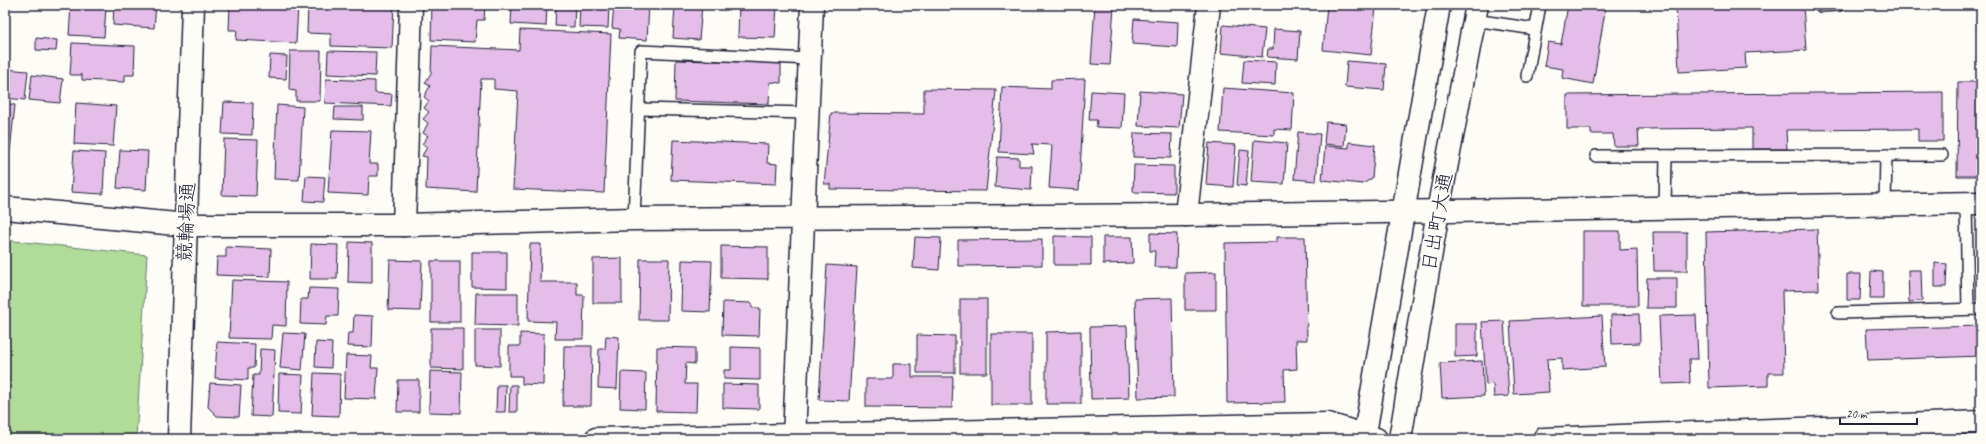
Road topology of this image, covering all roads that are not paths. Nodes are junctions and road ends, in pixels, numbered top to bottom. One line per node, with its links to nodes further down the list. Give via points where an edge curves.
1 (193, 5): 29 (street, 競輪場通)
2 (411, 5): 28 (street)
3 (812, 5): 11 (street)
4 (1209, 5): 25 (street)
5 (1439, 5): 23 (street, 日出町大通)
6 (1540, 5): 10 (lane)
7 (1839, 5): 8 (lane)
8 (1820, 6)
9 (1475, 13): 10 (lane); 24 (street, 日出町大通)
10 (1536, 29): 12 (lane)
11 (810, 59): 13 (lane, via 642,51); 14 (street)
12 (1528, 76)
13 (639, 110): 14 (lane); 26 (lane)
14 (808, 113): 27 (street)
15 (1886, 155): 16 (lane); 18 (lane); 20 (lane)
16 (1942, 155)
17 (1596, 156): 18 (lane)
18 (1666, 156): 22 (lane)
19 (1973, 203): 20 (street); 30 (lane)
20 (1885, 205): 22 (street)
21 (5, 208): 29 (street)
22 (1665, 208): 24 (street)
23 (1403, 211): 24 (street); 25 (street); 35 (street, 日出町大通)
24 (1438, 211): 38 (street, 日出町大通)
25 (1186, 215): 27 (street)
26 (634, 219): 27 (street); 28 (street)
27 (804, 219): 34 (street)
28 (404, 224): 29 (street)
29 (187, 225): 36 (street, 競輪場通)
30 (1968, 309): 31 (lane); 32 (lane)
31 (1981, 309)
32 (1838, 314)
33 (1981, 422): 39 (street)
34 (794, 438): 35 (street, via 1328,424); 37 (street)
35 (1368, 438)
36 (179, 439)
37 (596, 439)
38 (1400, 439)
39 (1544, 439)

